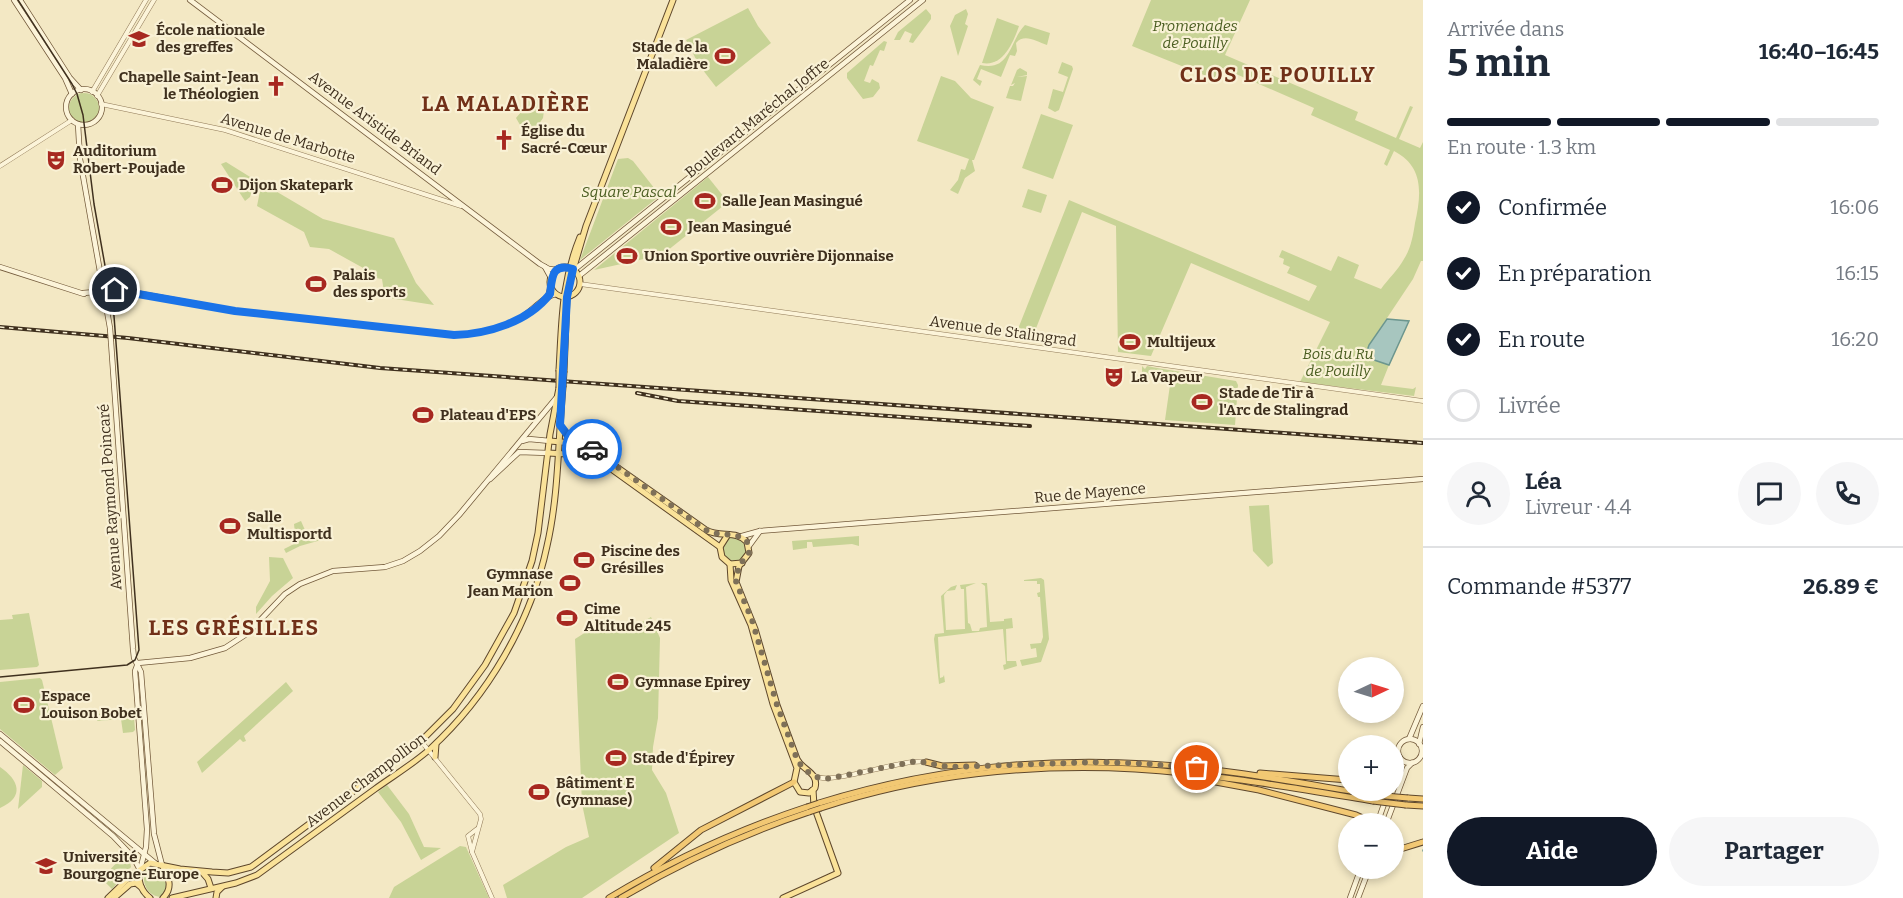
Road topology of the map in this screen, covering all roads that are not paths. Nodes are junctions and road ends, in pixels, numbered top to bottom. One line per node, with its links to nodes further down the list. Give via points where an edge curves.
1 (14, 0): 17 (main road)
2 (20, 0): 15 (main road)
3 (146, 0): 11 (street)
4 (154, 0): 12 (street)
5 (190, 0): 27 (main road, Avenue Aristide Briand)
6 (673, 0): 34 (main road, Avenue Champollion)
7 (910, 0): 9 (main road, Boulevard Maréchal Joffre)
8 (923, 0): 10 (main road, Boulevard Maréchal Joffre)
9 (902, 7): 10 (main road); 13 (main road, Boulevard Maréchal Joffre)
10 (906, 13): 14 (main road, Boulevard Maréchal Joffre)
11 (126, 34): 12 (street); 16 (street)
12 (132, 37): 18 (street)
13 (832, 62): 14 (main road); 22 (main road, Boulevard Maréchal Joffre)
14 (836, 70): 23 (main road, Boulevard Maréchal Joffre)
15 (81, 90): 16 (main road); 17 (main road)
16 (92, 92): 18 (main road)
17 (72, 94): 20 (main road, via 66,107)
18 (97, 96): 19 (main road)
19 (101, 104): 21 (main road, via 96,120); 29 (street, Avenue de Marbotte, via 225,130)
20 (72, 120): 21 (main road); 26 (street)
21 (78, 124): 39 (main road, Avenue Raymond Poincaré, via 80,159)
22 (753, 125): 23 (main road); 25 (main road, Boulevard Maréchal Joffre)
23 (762, 129): 24 (main road, Boulevard Maréchal Joffre)
24 (747, 141): 25 (main road, via 730,152); 30 (main road, Boulevard Maréchal Joffre)
25 (725, 149): 28 (main road, Boulevard Maréchal Joffre)
26 (0, 166)
27 (442, 189): 29 (street); 31 (main road, Avenue Aristide Briand)
28 (669, 193): 30 (main road); 34 (main road, Boulevard Maréchal Joffre)
29 (432, 195): 31 (street, Avenue de Marbotte)
30 (675, 199): 36 (main road, Boulevard Maréchal Joffre)
31 (464, 207): 33 (main road, Avenue Aristide Briand)
32 (0, 267): 39 (main road, via 83,294)
33 (545, 267): 35 (main road, Avenue Aristide Briand); 37 (main road, Avenue Aristide Briand)
34 (572, 269): 35 (main road); 36 (main road); 42 (main road, Avenue Champollion)
35 (558, 270): 37 (main road)
36 (579, 276): 38 (main road)
37 (551, 282): 40 (main road); 41 (main road)
38 (580, 284): 42 (main road, via 576,292); 45 (street, Avenue de Stalingrad)
39 (104, 294): 41 (main road, via 118,290 235,311 454,335 508,324); 64 (main road, Avenue Raymond Poincaré, bridge, via 110,328 132,640)
40 (556, 294): 41 (main road); 42 (main road)
41 (548, 296)
42 (565, 297): 43 (main road, Avenue Champollion, bridge)
43 (561, 388): 44 (main road, Avenue Champollion); 46 (main road, Avenue Champollion)
44 (557, 396): 47 (main road, via 522,436); 48 (main road, Avenue Champollion)
45 (1423, 401)
46 (560, 425): 49 (main road, Avenue Champollion); 50 (main road, via 569,437)
47 (522, 441): 48 (main road); 54 (main road)
48 (550, 441): 49 (main road); 51 (main road, Avenue Champollion)
49 (560, 442): 50 (main road, via 581,443); 52 (main road, Avenue Champollion)
50 (591, 448): 56 (main road, via 706,530)
51 (548, 453): 52 (main road); 54 (main road, via 519,452); 62 (main road, Avenue Champollion, via 537,538 527,581)
52 (559, 453): 59 (main road, via 596,458); 63 (main road, Avenue Champollion, via 548,542)
53 (1423, 479): 55 (main road, Rue de Mayence)
54 (486, 482): 64 (main road, via 439,536 411,557 380,568 333,571 307,580 289,590 248,633 225,648 190,658)
55 (760, 531): 57 (main road, Rue de Mayence); 58 (main road)
56 (728, 536): 57 (main road); 59 (main road)
57 (742, 536): 58 (main road)
58 (749, 546): 60 (main road)
59 (720, 547): 61 (main road, via 722,557)
60 (742, 563): 61 (main road); 84 (main road, via 736,582 755,629 780,715 797,759)
61 (730, 564): 86 (main road, via 731,580 751,625)
62 (513, 616): 63 (street); 70 (main road, Avenue Champollion, via 469,688)
63 (522, 620): 71 (main road, Avenue Champollion, via 482,689)
64 (138, 663): 103 (main road, Avenue Raymond Poincaré, via 135,671); 110 (main road, Avenue Raymond Poincaré, via 154,834)
65 (1423, 706): 68 (main road)
66 (1423, 727): 73 (main road)
67 (0, 734): 105 (main road)
68 (1409, 739): 72 (main road); 73 (main road)
69 (0, 741): 111 (main road, via 113,836 130,853)
70 (421, 741): 74 (street); 112 (main road, Avenue Champollion, via 251,867 228,873)
71 (436, 742): 74 (main road, Avenue Champollion); 77 (main road)
72 (1404, 742)
73 (1419, 744): 75 (main road)
74 (429, 750): 76 (main road, Avenue Champollion); 77 (street)
75 (1422, 752): 78 (main road)
76 (418, 757): 77 (street); 117 (main road, Avenue Champollion, via 257,875)
77 (435, 757): 102 (street, via 480,814)
78 (1421, 760): 81 (main road)
79 (1404, 761): 81 (main road)
80 (926, 762): 82 (highway, via 948,767); 87 (street, via 910,761 826,779)
81 (1412, 763): 101 (main road)
82 (1013, 765): 83 (highway, via 1126,763); 97 (highway, via 902,780)
83 (1210, 769): 88 (highway); 91 (highway)
84 (806, 770): 86 (main road); 87 (main road)
85 (1161, 771): 92 (highway); 97 (highway, via 1067,768 986,774); 100 (highway)
86 (796, 774): 89 (main road)
87 (814, 776): 90 (main road)
88 (1338, 779)
89 (794, 782): 93 (main road); 115 (highway, via 701,830)
90 (813, 790): 93 (main road); 97 (main road)
91 (1338, 792)
92 (1338, 793)
93 (803, 794): 97 (main road)
94 (1423, 799): 96 (highway)
95 (1404, 801): 96 (highway, bridge)
96 (1407, 801): 98 (highway)
97 (818, 805): 99 (highway, bridge); 130 (main road, via 838,873)
98 (1423, 806)
99 (808, 809): 115 (highway, via 707,845); 129 (highway, via 700,855)
100 (1348, 813)
101 (1390, 813)
102 (478, 828): 107 (street); 107 (street, via 468,837)
103 (147, 834): 105 (main road, via 141,845); 108 (main road, Avenue Raymond Poincaré)
104 (1423, 842): 106 (highway)
105 (131, 844): 108 (main road)
106 (1404, 848)
107 (472, 852): 127 (street)
108 (143, 854): 109 (main road); 111 (main road, Avenue Raymond Poincaré)
109 (155, 863): 110 (main road, Avenue Champollion); 111 (main road, via 146,864)
110 (162, 865): 112 (main road, Avenue Champollion); 116 (main road)
111 (139, 871): 118 (main road); 121 (main road)
112 (202, 872): 119 (main road)
113 (1357, 879): 131 (main road)
114 (1365, 879): 132 (main road)
115 (635, 882): 128 (highway)
116 (170, 885): 124 (main road); 125 (main road)
117 (223, 886): 119 (main road, Avenue Champollion); 126 (main road)
118 (141, 887): 122 (main road, via 130,884); 123 (main road)
119 (211, 888): 120 (main road, Avenue Champollion)
120 (186, 896): 125 (main road, Avenue Champollion)
121 (108, 898)
122 (114, 898)
123 (149, 898)
124 (163, 898)
125 (174, 898)
126 (216, 898)
127 (492, 898)
128 (609, 898)
129 (621, 898)
130 (783, 898)
131 (1350, 898)
132 (1358, 898)

